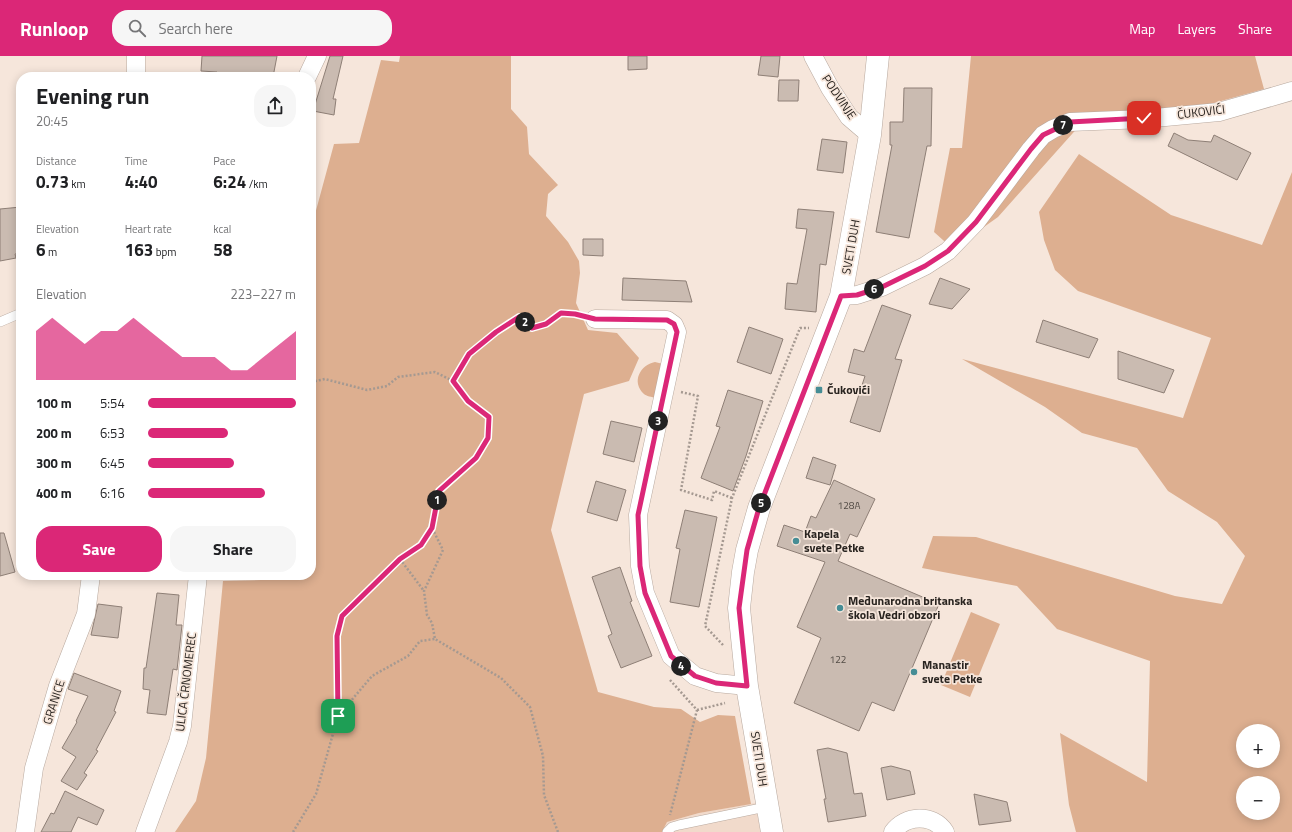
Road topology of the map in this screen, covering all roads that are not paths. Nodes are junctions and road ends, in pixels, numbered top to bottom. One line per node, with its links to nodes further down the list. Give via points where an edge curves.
1 (136, 56): 5 (street)
2 (318, 56): 6 (street)
3 (813, 56): 8 (street, PODVINJE, via 849,116)
4 (878, 56): 8 (main road, SVETI DUH)
5 (136, 72)
6 (310, 72)
7 (1292, 91): 9 (street, ČUKOVIĆI, via 1219,112 1070,122 1053,129 1043,135 976,222 948,251 925,266 882,287 857,295)
8 (870, 135): 9 (main road, SVETI DUH)
9 (841, 296): 15 (main road, SVETI DUH, via 759,508 747,550 739,608)
10 (16, 315): 12 (lane)
11 (595, 319): 15 (street, via 667,320 674,324 677,332 676,341 638,515 640,566 645,593 671,656 681,666 695,676 716,683)
12 (0, 322)
13 (90, 580): 17 (street, GRANICE, via 86,614 58,686 34,768)
14 (197, 580): 18 (street, ULICA ČRNOMEREC, via 182,726)
15 (747, 686): 16 (main road, SVETI DUH)
16 (766, 807): 19 (lane, via 679,825); 20 (main road, SVETI DUH)
17 (25, 832)
18 (145, 832)
19 (667, 832)
20 (772, 832)
21 (893, 832): 22 (street, via 904,821 913,819 932,821)
22 (945, 832)

